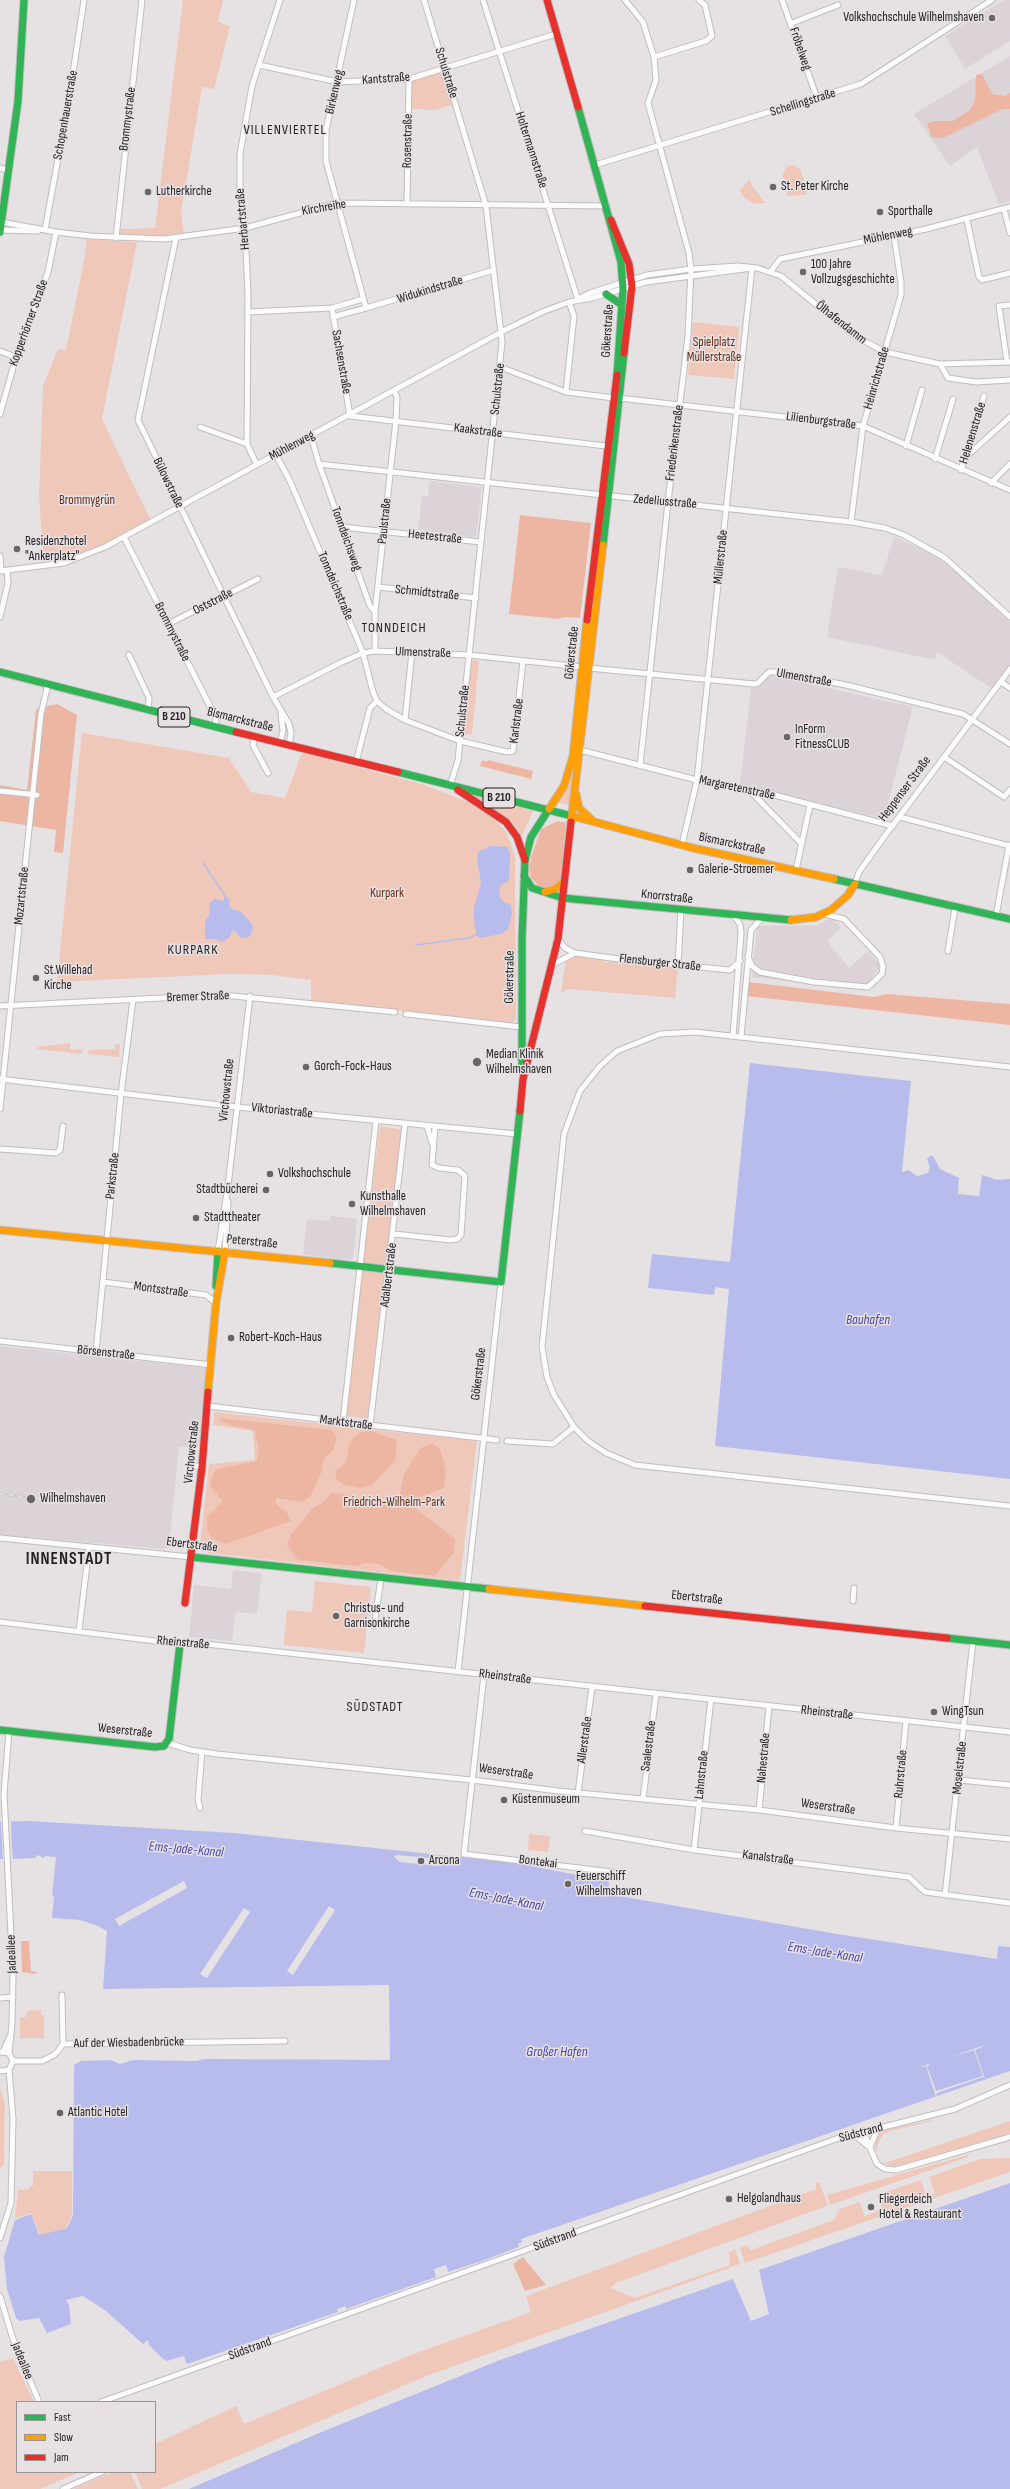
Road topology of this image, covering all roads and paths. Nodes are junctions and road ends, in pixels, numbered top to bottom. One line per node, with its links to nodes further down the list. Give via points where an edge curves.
1 (24, 0): 26 (main road, via 22,61)
2 (84, 0): 38 (street, Schopenhauerstraße)
3 (142, 0): 43 (street, Brommystraße)
4 (280, 0): 18 (street, Herbartstraße)
5 (354, 0): 21 (street, Birkenweg)
6 (424, 0): 19 (street, Schulstraße)
7 (484, 0): 16 (street, Holtermannstraße)
8 (547, 0): 15 (main road, Gökerstraße)
9 (624, 0): 17 (street, Friederikenstraße, via 643,22)
10 (699, 0): 17 (street, via 705,5 712,36 706,41)
11 (782, 0): 14 (street, Fröbelweg)
12 (992, 0): 22 (street, Schellingstraße, via 862,84)
13 (838, 5): 14 (street)
14 (792, 23): 22 (street, Fröbelweg)
15 (556, 34): 16 (street, Kantstraße); 24 (main road, Gökerstraße)
16 (498, 50): 19 (street, Kantstraße); 30 (street, Holtermannstraße)
17 (654, 57): 23 (street, Friederikenstraße, via 656,80 648,103)
18 (260, 65): 21 (street, Kantstraße); 37 (street, Herbartstraße, via 252,86 240,154 240,195)
19 (445, 68): 20 (street, Kantstraße); 29 (street, Schulstraße)
20 (409, 78): 21 (street, Kantstraße); 28 (street, Rosenstraße)
21 (338, 82): 27 (street, Birkenweg, via 326,130 326,161)
22 (817, 98): 23 (street, Schellingstraße)
23 (661, 146): 24 (street, Schellingstraße); 48 (street, Friederikenstraße)
24 (595, 166): 31 (main road, Gökerstraße)
25 (0, 168): 26 (street)
26 (8, 170): 36 (main road)
27 (337, 203): 28 (street, Kirchreihe); 37 (street, Kirchreihe); 54 (street, Birkenweg)
28 (407, 204): 29 (street, Kirchreihe)
29 (486, 206): 30 (street, Kirchreihe); 46 (street, Schulstraße)
30 (549, 206): 31 (street, Kirchreihe); 55 (street, Holtermannstraße)
31 (604, 206): 34 (main road, Gökerstraße)
32 (1010, 207): 33 (street, Mühlenweg)
33 (1004, 209): 35 (street, Mühlenweg); 41 (street)
34 (611, 220): 51 (main road, Gökerstraße, via 621,240); 52 (main road, Gökerstraße, via 621,262)
35 (967, 220): 42 (street, Mühlenweg); 49 (street, via 979,277 982,280)
36 (1, 222): 38 (street, Kirchreihe); 39 (main road)
37 (245, 228): 44 (street, Kirchreihe); 61 (street, Herbartstraße)
38 (45, 230): 39 (street, Kirchreihe); 40 (street, Kirchreihe)
39 (0, 231)
40 (56, 232): 43 (street, Kirchreihe); 66 (street, Kopperhörner Straße, via 48,272)
41 (1010, 233)
42 (894, 236): 47 (street, Mühlenweg, via 780,259); 65 (street, Heinrichstraße, via 901,295)
43 (116, 238): 44 (street, Kirchreihe)
44 (176, 238): 103 (street, Bülowstraße, via 138,420)
45 (752, 268): 47 (street, Mühlenweg); 48 (street, Mühlenweg, via 738,266); 78 (street, Müllerstraße)
46 (494, 270): 60 (street, Widukindstraße); 63 (street, Schulstraße)
47 (771, 271): 50 (street, Mühlenweg)
48 (691, 272): 51 (street, Mühlenweg); 77 (street, Friederikenstraße, via 688,336)
49 (1010, 272)
50 (777, 274): 65 (street, Ölhafendamm, via 855,336)
51 (632, 282): 52 (street, Mühlenweg); 75 (main road, Gökerstraße)
52 (623, 285): 53 (street, Mühlenweg); 55 (street, Mühlenweg, via 590,292); 57 (main road, Gökerstraße)
53 (606, 294): 55 (street, Mühlenweg); 57 (main road)
54 (363, 299): 59 (street); 60 (street)
55 (578, 300): 56 (street, Mühlenweg)
56 (569, 302): 63 (street, Mühlenweg); 73 (street, via 574,316)
57 (622, 305): 75 (main road, Gökerstraße)
58 (1010, 305): 67 (street, Ölhafendamm, via 999,306)
59 (332, 308): 61 (street); 62 (street, Sachsenstraße)
60 (366, 308): 62 (street, Widukindstraße)
61 (248, 312): 87 (street, Herbartstraße)
62 (333, 317): 80 (street, Sachsenstraße)
63 (500, 332): 69 (street, Schulstraße); 72 (street, Mühlenweg)
64 (0, 351): 66 (street)
65 (885, 352): 68 (street, Ölhafendamm); 83 (street, Heinrichstraße)
66 (16, 357): 79 (street, Kopperhörner Straße)
67 (1008, 362): 68 (street, Ölhafendamm)
68 (940, 364): 70 (street, via 948,378 976,382)
69 (500, 367): 73 (street, Lilienburgstraße); 85 (street, Schulstraße)
70 (1010, 380)
71 (922, 390): 89 (street)
72 (394, 391): 80 (street, Mühlenweg); 82 (street, Paulstraße, via 397,397)
73 (566, 392): 75 (street, Lilienburgstraße)
74 (984, 396): 92 (street, Helenenstraße)
75 (617, 398): 77 (street, Lilienburgstraße); 88 (main road, Gökerstraße); 101 (main road, Gökerstraße)
76 (953, 400): 91 (street)
77 (680, 404): 78 (street, Lilienburgstraße); 102 (street, Friederikenstraße)
78 (737, 411): 83 (street, Lilienburgstraße); 104 (street, Müllerstraße)
79 (0, 414)
80 (350, 416): 82 (street, Kaakstraße); 86 (street, Mühlenweg)
81 (1010, 417): 92 (street)
82 (396, 420): 85 (street, Kaakstraße); 97 (street, Paulstraße)
83 (863, 426): 89 (street, Lilienburgstraße); 105 (street, Heinrichstraße)
84 (200, 427): 87 (street)
85 (493, 432): 88 (street, Kaakstraße); 98 (street, Schulstraße)
86 (311, 436): 90 (street, Mühlenweg); 93 (street)
87 (247, 444): 95 (street, Herbartstraße)
88 (606, 446): 101 (main road, Gökerstraße)
89 (906, 446): 91 (street, Lilienburgstraße)
90 (276, 456): 95 (street, Mühlenweg); 123 (street, Tonndeichstraße, via 292,485)
91 (935, 458): 96 (street, Lilienburgstraße)
92 (965, 458): 96 (street, Helenenstraße)
93 (319, 464): 97 (street, Zedeliusstraße); 106 (street, Tonndeichsweg)
94 (1010, 464): 99 (street)
95 (258, 465): 103 (street, Mühlenweg)
96 (961, 470): 99 (street, Lilienburgstraße)
97 (390, 472): 98 (street, Zedeliusstraße); 107 (street, Paulstraße)
98 (487, 483): 101 (street, Zedeliusstraße); 109 (street, Schulstraße)
99 (991, 483): 100 (street, Lilienburgstraße)
100 (1010, 490)
101 (604, 496): 102 (street, Zedeliusstraße); 127 (main road, Gökerstraße)
102 (668, 502): 104 (street, Zedeliusstraße); 130 (street, Friederikenstraße)
103 (180, 507): 108 (street, Mühlenweg); 115 (street, Bülowstraße)
104 (726, 508): 105 (street, Zedeliusstraße); 131 (street, Müllerstraße)
105 (851, 522): 119 (street, Zedeliusstraße, via 885,528 904,535 945,558)
106 (342, 527): 107 (street, Heetestraße); 117 (street, Tonndeichsweg, via 370,606)
107 (384, 532): 109 (street, Heetestraße); 114 (street, Paulstraße)
108 (124, 537): 112 (street, Mühlenweg, via 64,563); 120 (street, Brommystraße)
109 (481, 542): 116 (street, Schulstraße)
110 (0, 556): 111 (street)
111 (0, 571): 112 (street, Mühlenweg)
112 (7, 571): 118 (street, via 8,583)
113 (258, 579): 115 (street, Oststraße)
114 (378, 587): 116 (street, Schmidtstraße); 117 (street, Paulstraße)
115 (224, 597): 120 (street, Oststraße); 135 (street, Bülowstraße)
116 (476, 598): 125 (street, Schulstraße)
117 (375, 612): 121 (street, Paulstraße)
118 (0, 617)
119 (1010, 617)
120 (168, 624): 141 (street, Brommystraße, via 216,718)
121 (375, 652): 122 (street, Ulmenstraße); 123 (street, Ulmenstraße)
122 (412, 652): 125 (street, Ulmenstraße); 139 (street)
123 (363, 653): 135 (street, Ulmenstraße); 136 (street, Tonndeichstraße)
124 (129, 655): 137 (street, via 149,698)
125 (469, 655): 126 (street, Ulmenstraße); 143 (street, Schulstraße)
126 (523, 661): 127 (street, Ulmenstraße); 143 (street, Karlstraße, via 514,749 511,752)
127 (586, 668): 130 (street, Ulmenstraße); 147 (main road, Gökerstraße); 160 (main road, Gökerstraße, via 569,775)
128 (1010, 669): 132 (street, Heppenser Straße)
129 (0, 672): 133 (main road, Bismarckstraße / B 210)
130 (650, 674): 131 (street, Ulmenstraße); 150 (street, Friederikenstraße)
131 (708, 680): 140 (street, Ulmenstraße, via 758,684 769,672 776,672 846,685 964,714); 152 (street, Müllerstraße)
132 (1001, 682): 134 (street); 140 (street, Heppenser Straße)
133 (48, 684): 137 (main road, Bismarckstraße / B 210); 158 (street, Mozartstraße, via 41,714)
134 (1010, 688)
135 (273, 697): 138 (street, Bülowstraße)
136 (377, 701): 139 (street); 149 (street, via 370,708)
137 (148, 710): 141 (main road, Bismarckstraße / B 210)
138 (281, 713): 144 (street, Bülowstraße, via 283,731); 146 (street, Bülowstraße, via 291,729)
139 (405, 720): 143 (street)
140 (971, 720): 145 (street); 148 (street, Heppenser Straße)
141 (214, 727): 142 (main road, Bismarckstraße / B 210)
142 (254, 736): 144 (main road, Bismarckstraße / B 210); 151 (street, via 253,745)
143 (460, 741): 153 (street, Schulstraße, via 458,760)
144 (280, 743): 146 (main road, Bismarckstraße / B 210)
145 (1010, 744)
146 (289, 745): 149 (main road, Bismarckstraße / B 210)
147 (580, 750): 150 (street, Margaretenstraße); 157 (main road, Gökerstraße)
148 (944, 757): 155 (street, via 1004,797); 162 (street, Heppenser Straße)
149 (356, 762): 153 (main road, Bismarckstraße / B 210)
150 (640, 766): 152 (street, Margaretenstraße)
151 (268, 774)
152 (697, 780): 154 (street, Margaretenstraße); 166 (street, Müllerstraße)
153 (450, 786): 160 (main road, Bismarckstraße / B 210); 168 (main road, Bismarckstraße / B 210, via 479,802 506,822 518,840)
154 (747, 789): 159 (street, Margaretenstraße); 165 (street)
155 (1010, 790)
156 (0, 791): 158 (street)
157 (575, 793): 161 (main road, Gökerstraße); 163 (main road, via 579,808)
158 (35, 795): 193 (street, Mozartstraße)
159 (810, 805): 164 (street, Margaretenstraße); 165 (street)
160 (547, 810): 161 (main road, Bismarckstraße / B 210); 168 (main road, Gökerstraße, via 531,837)
161 (572, 816): 163 (main road, Bismarckstraße); 171 (main road, Gökerstraße)
162 (900, 817): 164 (street, Heppenser Straße); 167 (street)
163 (593, 821): 166 (main road, Bismarckstraße)
164 (893, 826): 172 (street, Heppenser Straße, via 860,872)
165 (801, 843): 169 (street)
166 (682, 845): 169 (main road, Bismarckstraße)
167 (1010, 845): 179 (street)
168 (525, 860): 170 (main road, Gökerstraße)
169 (796, 870): 172 (main road, Bismarckstraße)
170 (524, 876): 173 (main road, Knorrstraße, via 529,885); 197 (main road, Gökerstraße)
171 (564, 882): 173 (main road, via 552,891); 174 (main road, Gökerstraße)
172 (855, 884): 175 (main road, Bismarckstraße); 178 (main road, Heppenser Straße, via 842,901)
173 (540, 892): 174 (main road, Knorrstraße)
174 (563, 898): 176 (main road, Knorrstraße); 182 (main road, Gökerstraße)
175 (955, 908): 179 (main road, Bismarckstraße); 183 (street)
176 (681, 910): 177 (main road, Knorrstraße); 187 (street)
177 (734, 916): 180 (main road, Knorrstraße); 186 (street, via 740,924)
178 (820, 916): 180 (main road, Knorrstraße, via 787,921); 185 (street, via 844,919 880,957 882,974 870,986 860,988 760,972 752,966)
179 (996, 916): 181 (main road, Bismarckstraße)
180 (761, 919): 185 (street, via 751,930)
181 (1010, 919)
182 (558, 939): 184 (street, via 568,951); 188 (main road, Gökerstraße)
183 (948, 951)
184 (575, 953): 187 (street, Flensburger Straße); 188 (street)
185 (748, 957): 190 (street)
186 (740, 960): 187 (street, Flensburger Straße, via 730,970); 189 (street)
187 (678, 964)
188 (552, 965): 202 (main road, Gökerstraße)
189 (736, 993): 190 (street); 198 (street)
190 (744, 994): 199 (street)
191 (250, 996): 192 (street, Bremer Straße); 195 (street, Bremer Straße); 204 (street, Virchowstraße)
192 (133, 1000): 193 (street, Bremer Straße); 203 (street, Parkstraße)
193 (11, 1005): 194 (street, Bremer Straße); 201 (street, Mozartstraße)
194 (0, 1006)
195 (395, 1012)
196 (406, 1014): 197 (street)
197 (521, 1027): 202 (main road, Gökerstraße)
198 (733, 1036): 199 (street); 229 (street, via 695,1032 660,1034 628,1046 617,1051 596,1070 583,1087 574,1106 564,1134 542,1347 547,1377 554,1396)
199 (741, 1037): 200 (street)
200 (1010, 1067)
201 (1, 1079): 203 (street, Viktoriastraße); 205 (street, Mozartstraße)
202 (523, 1079): 211 (main road, Gökerstraße)
203 (121, 1094): 204 (street, Viktoriastraße); 216 (street, Parkstraße)
204 (237, 1107): 206 (street, Viktoriastraße); 217 (street, Virchowstraße)
205 (0, 1109)
206 (376, 1121): 207 (street, Viktoriastraße); 218 (street)
207 (406, 1124): 209 (street, Viktoriastraße); 215 (street, Adalbertstraße)
208 (63, 1126): 213 (street, via 60,1150 56,1153)
209 (427, 1126): 210 (street, Viktoriastraße); 212 (street)
210 (435, 1127): 211 (street, Viktoriastraße); 212 (street)
211 (516, 1134): 221 (main road, Gökerstraße)
212 (432, 1144): 215 (street, via 432,1165 458,1170 465,1176 461,1235 451,1240)
213 (0, 1149)
214 (0, 1230): 216 (main road, Peterstraße)
215 (394, 1234): 219 (street, Adalbertstraße)
216 (107, 1242): 217 (main road, Peterstraße); 220 (street, Parkstraße)
217 (221, 1251): 218 (main road, Peterstraße); 222 (main road, Virchowstraße)
218 (360, 1266): 219 (main road, Peterstraße); 227 (street)
219 (390, 1270): 221 (main road, Peterstraße); 228 (street, Adalbertstraße)
220 (103, 1282): 222 (street, Montsstraße, via 206,1295); 224 (street, Parkstraße)
221 (501, 1282): 230 (street, Gökerstraße)
222 (216, 1303): 225 (main road, Virchowstraße)
223 (0, 1341): 224 (street, Börsenstraße)
224 (96, 1352): 225 (street, Börsenstraße)
225 (212, 1365): 226 (main road, Virchowstraße)
226 (208, 1406): 227 (street, Marktstraße); 234 (main road, Virchowstraße)
227 (343, 1422): 228 (street, Marktstraße)
228 (370, 1426): 230 (street, Marktstraße)
229 (574, 1427): 232 (street, via 553,1444); 235 (street, via 588,1441 606,1453 635,1465)
230 (483, 1439): 231 (street, Marktstraße); 240 (street, Gökerstraße)
231 (497, 1440)
232 (507, 1441)
233 (189, 1465): 234 (street)
234 (202, 1467): 238 (main road, Virchowstraße)
235 (1010, 1506)
236 (0, 1538): 237 (street, Ebertstraße)
237 (89, 1547): 238 (street, Ebertstraße); 246 (street)
238 (191, 1557): 239 (main road, Ebertstraße, via 287,1570); 243 (main road, Virchowstraße)
239 (381, 1578): 240 (main road, Ebertstraße); 245 (street)
240 (466, 1587): 247 (main road, Ebertstraße); 250 (street, Gökerstraße)
241 (854, 1588): 242 (street)
242 (852, 1601)
243 (184, 1603)
244 (0, 1622): 246 (street, Rheinstraße)
245 (374, 1626)
246 (79, 1631): 248 (street, Rheinstraße)
247 (973, 1641): 249 (main road, Ebertstraße); 257 (street, Moselstraße)
248 (180, 1644): 250 (street, Rheinstraße, via 197,1643); 261 (main road)
249 (1010, 1645)
250 (458, 1672): 251 (street, Rheinstraße)
251 (484, 1675): 252 (street, Rheinstraße); 263 (street)
252 (592, 1687): 253 (street, Rheinstraße); 266 (street, Allerstraße)
253 (656, 1694): 254 (street, Rheinstraße); 267 (street, Saalestraße)
254 (711, 1699): 255 (street, Rheinstraße); 268 (street, Lahnstraße)
255 (769, 1706): 256 (street, Rheinstraße); 270 (street, Nahestraße)
256 (906, 1721): 257 (street, Rheinstraße); 271 (street, Ruhrstraße)
257 (964, 1726): 260 (street, Rheinstraße); 264 (street, Moselstraße)
258 (0, 1730): 259 (main road, Weserstraße)
259 (9, 1731): 261 (main road, Weserstraße, via 155,1747); 280 (street, Jadeallee, via 4,1794)
260 (1010, 1732)
261 (168, 1743): 262 (street, Weserstraße)
262 (202, 1752): 263 (street, Weserstraße); 269 (street, via 198,1800)
263 (472, 1780): 266 (street, Weserstraße); 276 (street, Bontekai, via 464,1854)
264 (959, 1780): 265 (street); 273 (street, Moselstraße)
265 (1010, 1785)
266 (578, 1793): 267 (street, Weserstraße)
267 (643, 1799): 268 (street, Weserstraße)
268 (699, 1804): 270 (street, Weserstraße); 275 (street, Lahnstraße, via 699,1823)
269 (200, 1808)
270 (759, 1810): 271 (street, Weserstraße)
271 (896, 1828): 273 (street, Weserstraße)
272 (585, 1831): 275 (street, Kanalstraße)
273 (952, 1833): 274 (street, Weserstraße); 277 (street, Moselstraße)
274 (1010, 1839)
275 (694, 1850): 277 (street, Kanalstraße, via 909,1877 925,1892)
276 (612, 1872)
277 (945, 1895): 278 (street, Kanalstraße)
278 (1010, 1903)
279 (62, 1995): 284 (street, Auf der Wiesbadenbrücke)
280 (12, 1997): 281 (street); 282 (street, Jadeallee)
281 (0, 1998)
282 (11, 2035): 285 (street, Jadeallee); 286 (street, Jadeallee)
283 (285, 2041): 284 (street, Auf der Wiesbadenbrücke)
284 (63, 2044): 287 (street, Auf der Wiesbadenbrücke, via 49,2059)
285 (1, 2052): 286 (street)
286 (9, 2054): 287 (street)
287 (14, 2061): 288 (street)
288 (10, 2070): 289 (street); 291 (street)
289 (1, 2072): 291 (street)
290 (1010, 2085): 292 (street, Südstrand, via 955,2109)
291 (10, 2086): 297 (street, via 13,2120 11,2203)
292 (878, 2128): 293 (street, Südstrand); 296 (street)
293 (863, 2131): 294 (street, Südstrand); 296 (street)
294 (853, 2134): 296 (street); 300 (street, Südstrand)
295 (1010, 2137): 296 (street, via 896,2170 885,2169 877,2164)
296 (870, 2147)
297 (0, 2238)
298 (0, 2296): 299 (street, Jadeallee, via 13,2339)
299 (39, 2401)
300 (105, 2401)
301 (100, 2473): 302 (street)
302 (63, 2489)

